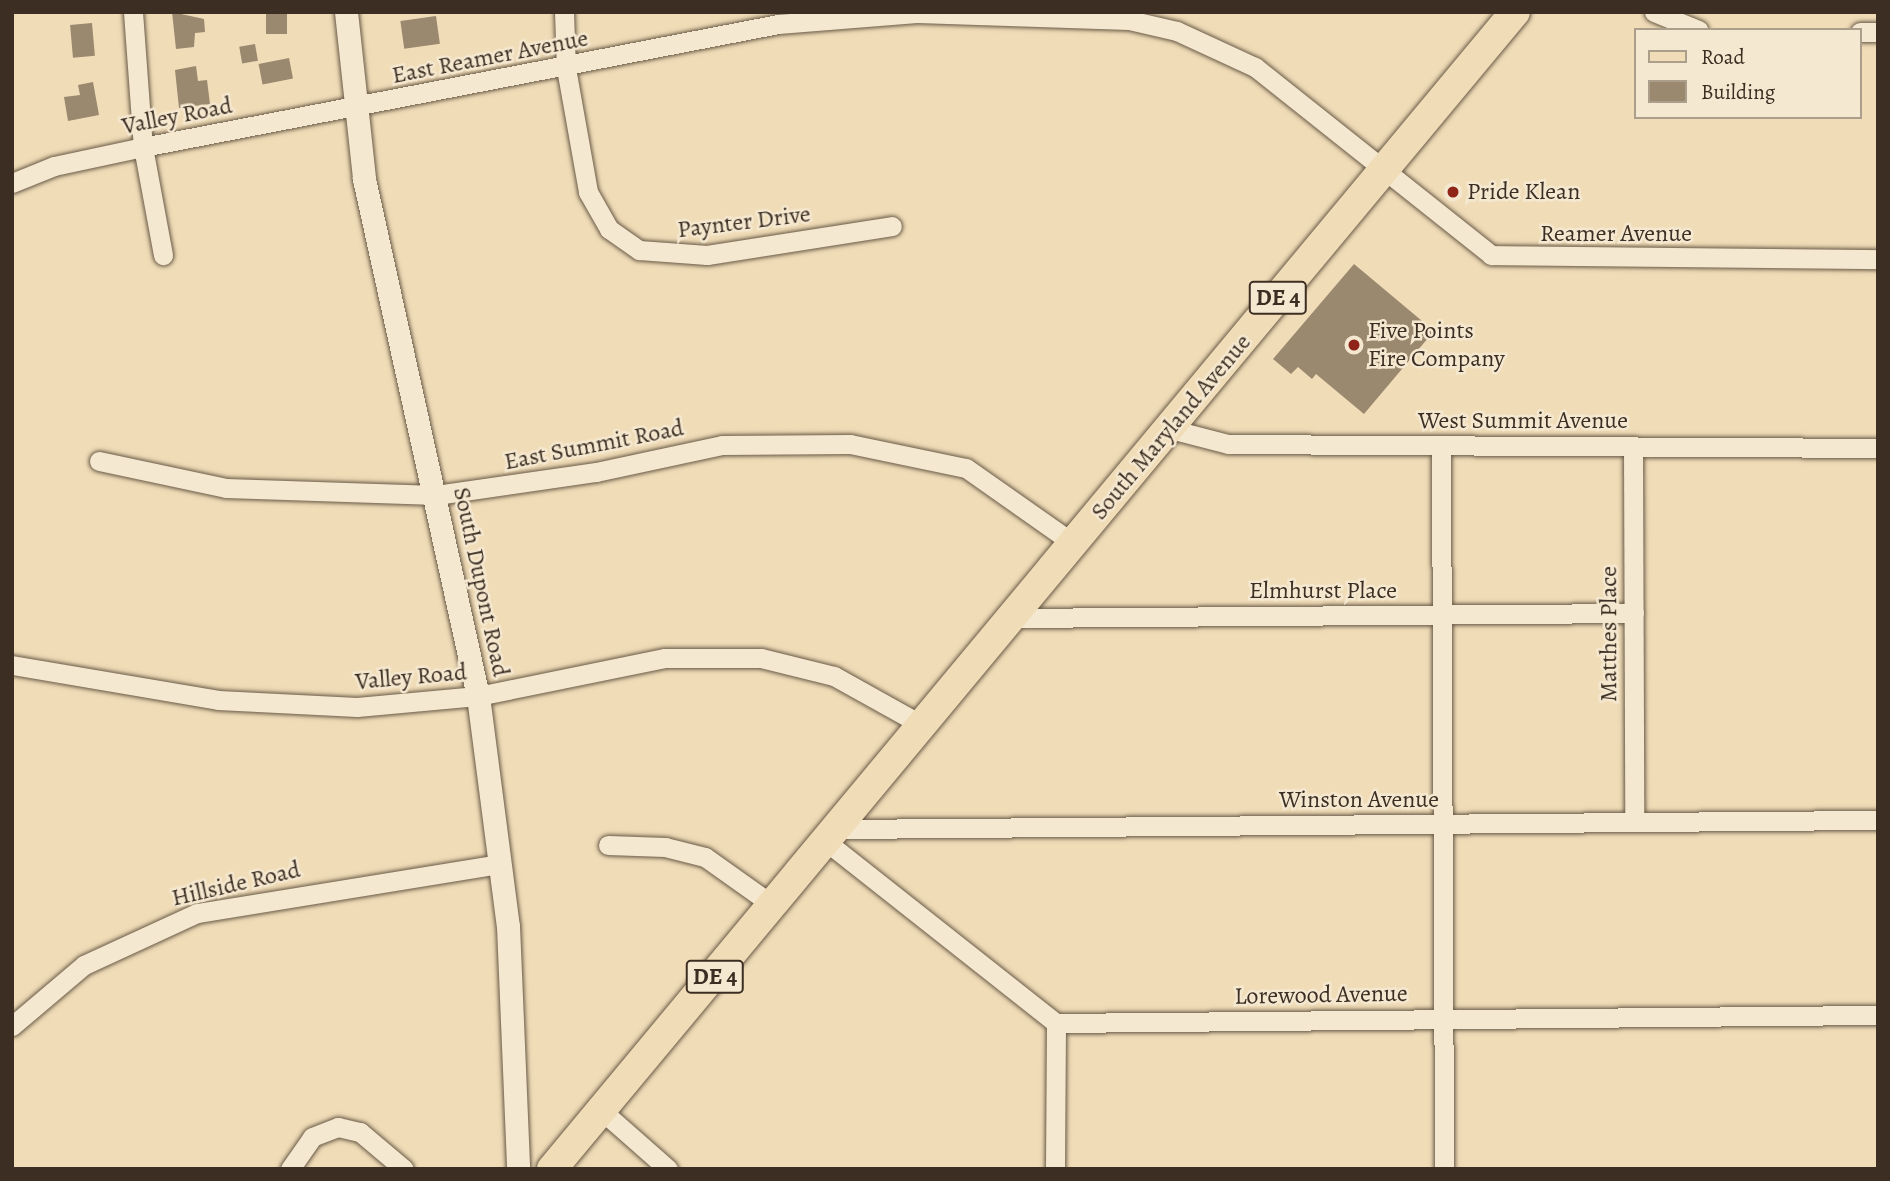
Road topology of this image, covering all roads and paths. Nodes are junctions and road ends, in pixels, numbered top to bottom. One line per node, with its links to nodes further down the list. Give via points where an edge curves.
1 (133, 12): 10 (street)
2 (346, 12): 9 (street, South Dupont Road)
3 (564, 12): 8 (street, Paynter Drive)
4 (1515, 12): 11 (main road, South Maryland Avenue / DE 4)
5 (1654, 12): 7 (street)
6 (778, 18): 8 (street, East Reamer Avenue); 11 (street, East Reamer Avenue, via 916,13 1129,20 1177,31 1255,66)
7 (1693, 28)
8 (566, 68): 9 (street, East Reamer Avenue); 13 (street, Paynter Drive, via 596,211 639,250 707,255)
9 (354, 108): 10 (street, Valley Road); 21 (street, South Dupont Road, via 363,179)
10 (143, 147): 12 (street, Valley Road, via 54,166); 14 (street)
11 (1386, 167): 15 (street, Reamer Avenue, via 1491,255); 16 (main road, South Maryland Avenue / DE 4)
12 (12, 183)
13 (892, 226)
14 (163, 255)
15 (1878, 259)
16 (1170, 429): 17 (street, West Summit Avenue, via 1228,444); 22 (main road, South Maryland Avenue / DE 4)
17 (1441, 445): 18 (street, West Summit Avenue); 24 (street)
18 (1633, 447): 19 (street, West Summit Avenue); 23 (street, Matthes Place)
19 (1878, 448)
20 (99, 461): 21 (street, East Summit Road, via 226,488)
21 (436, 495): 22 (street, East Summit Road, via 722,445 850,444 966,468); 27 (street, South Dupont Road)
22 (1074, 544): 25 (main road, South Maryland Avenue / DE 4)
23 (1634, 613): 24 (street, Elmhurst Place); 30 (street, Matthes Place)
24 (1442, 615): 25 (street, Elmhurst Place); 31 (street)
25 (1012, 618): 28 (main road, South Maryland Avenue / DE 4)
26 (12, 665): 27 (street, Valley Road, via 218,700 300,707)
27 (478, 696): 28 (street, Valley Road, via 666,658 761,658 834,676); 34 (street, South Dupont Road)
28 (924, 726): 32 (main road, South Maryland Avenue / DE 4)
29 (1878, 820): 30 (street, Winston Avenue)
30 (1634, 822): 31 (street, Winston Avenue)
31 (1443, 824): 32 (street, Winston Avenue); 37 (street)
32 (834, 836): 35 (main road, DE 4); 38 (street)
33 (608, 845): 35 (street, via 665,847 705,857)
34 (500, 864): 39 (street, Hillside Road, via 197,913 83,965); 43 (street, South Dupont Road)
35 (774, 906): 40 (main road, DE 4)
36 (1878, 1015): 37 (street, Lorewood Avenue)
37 (1444, 1018): 38 (street, Lorewood Avenue); 47 (street)
38 (1056, 1023): 46 (street)
39 (12, 1026)
40 (602, 1111): 44 (main road, DE 4); 45 (street)
41 (290, 1169): 42 (street, via 312,1137 338,1127 360,1132)
42 (404, 1169)
43 (519, 1169)
44 (552, 1169)
45 (668, 1169)
46 (1055, 1169)
47 (1444, 1169)

